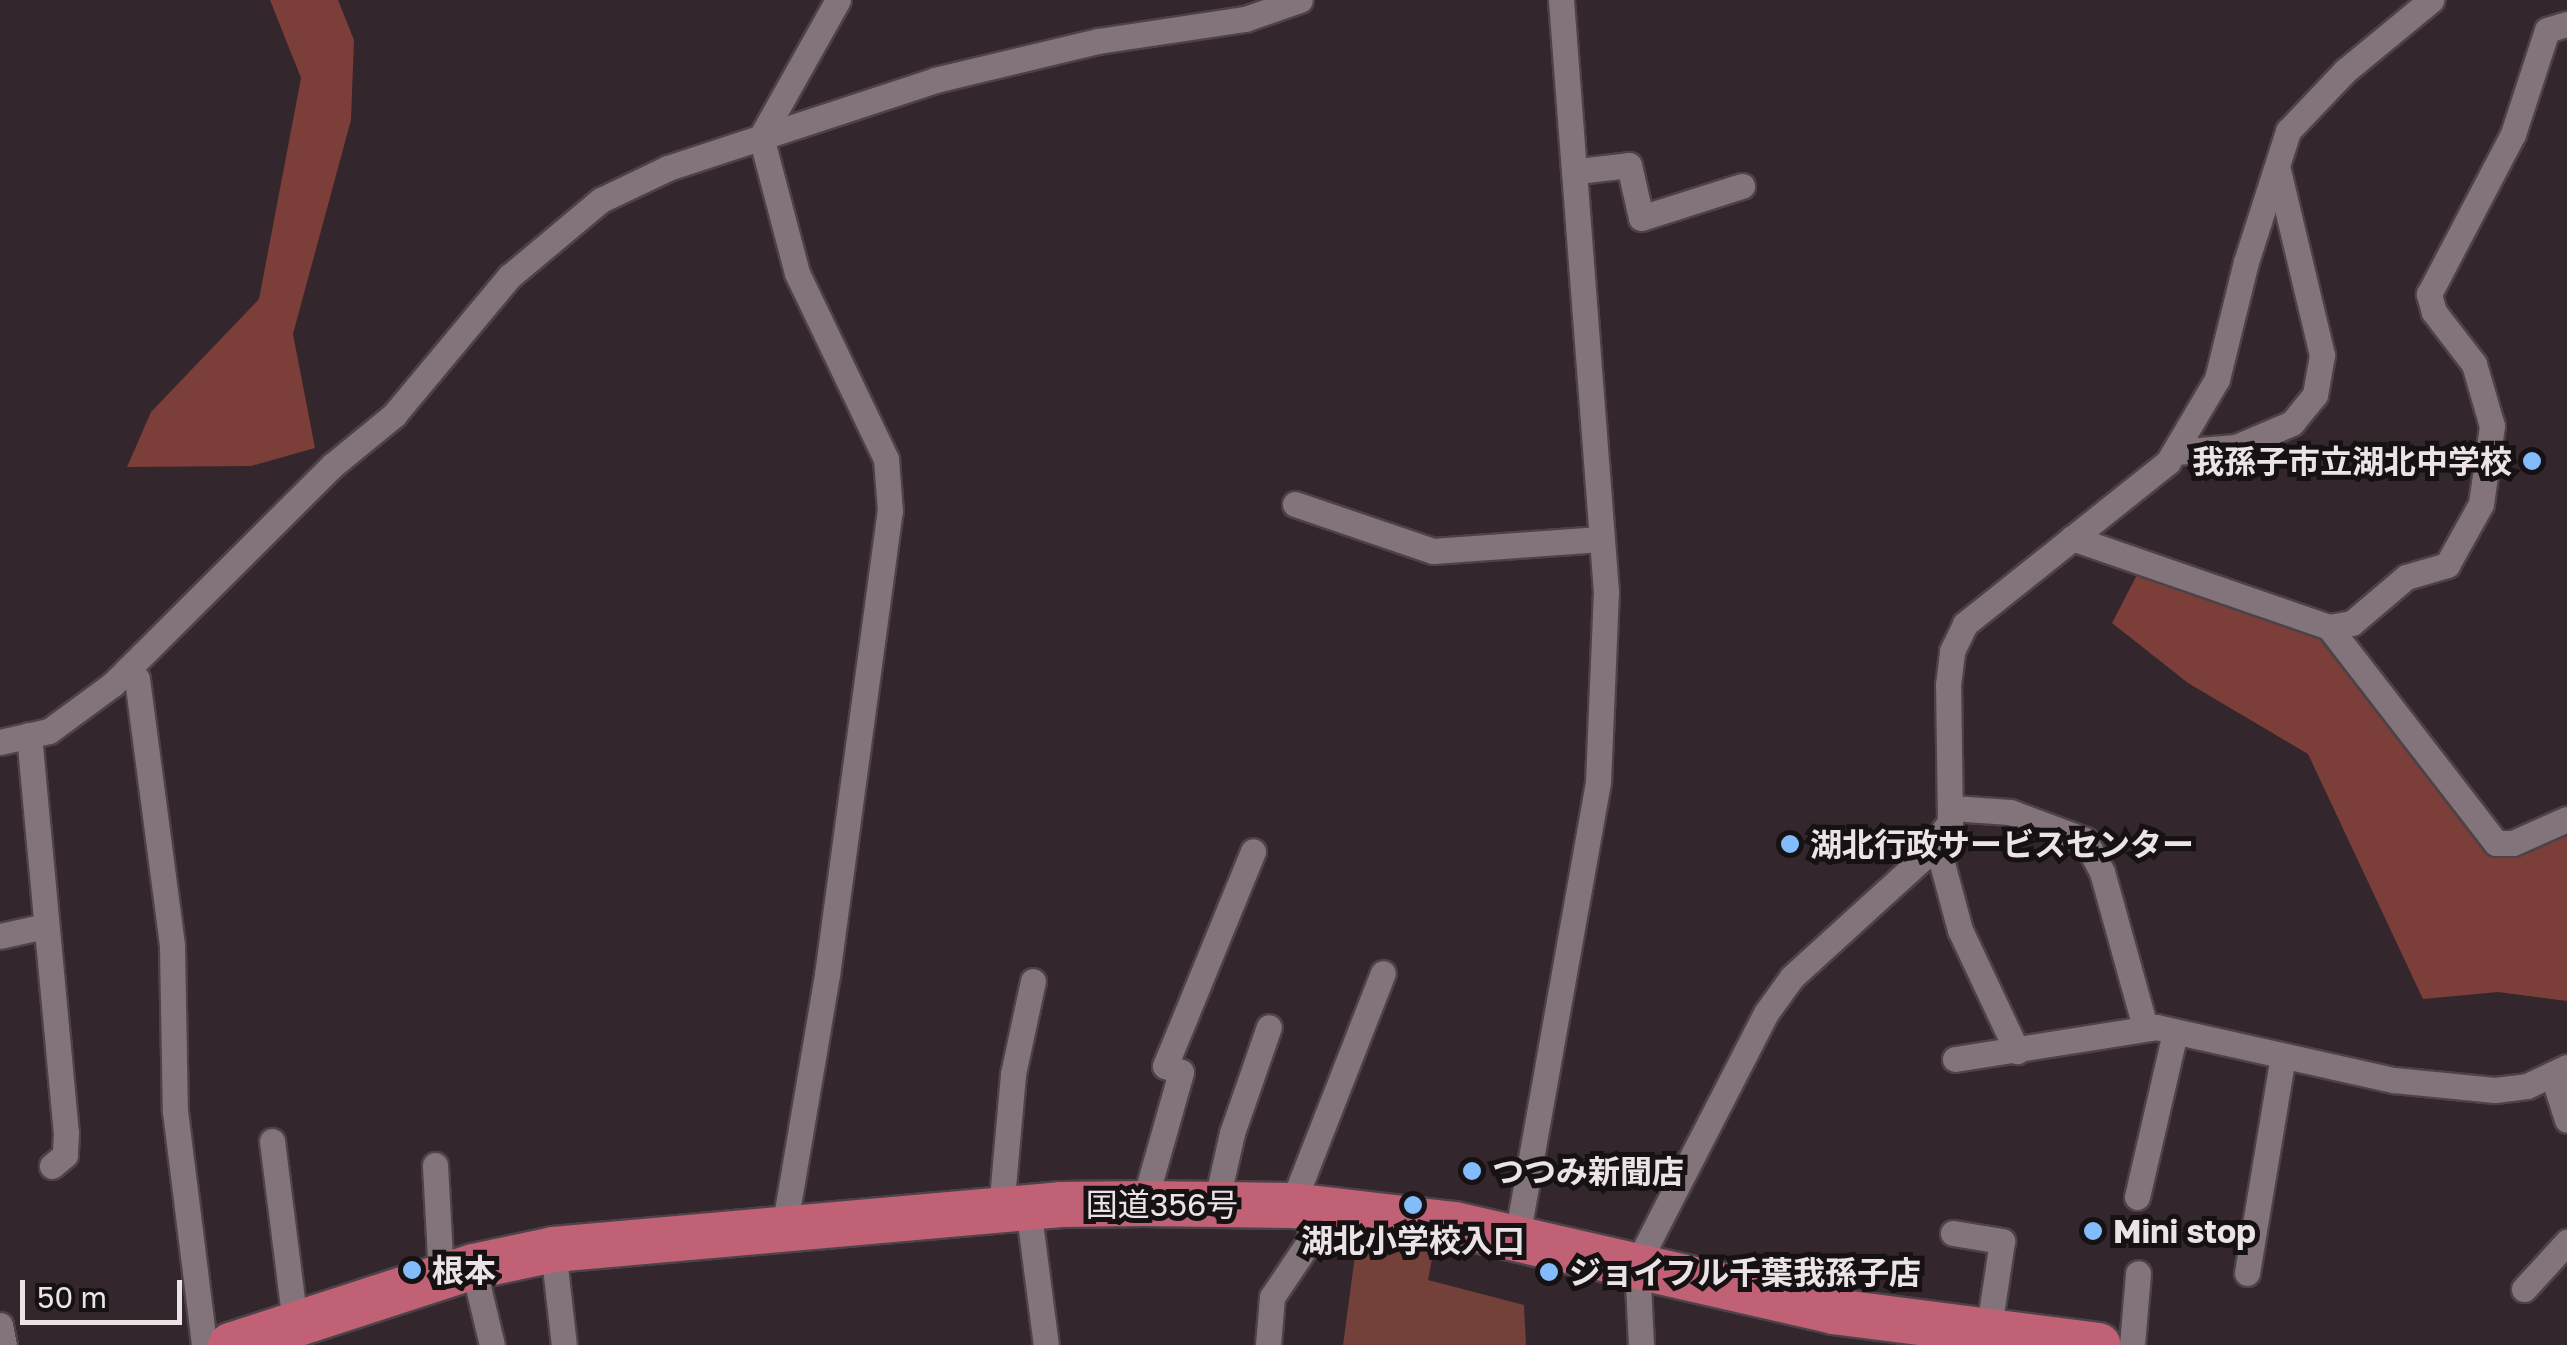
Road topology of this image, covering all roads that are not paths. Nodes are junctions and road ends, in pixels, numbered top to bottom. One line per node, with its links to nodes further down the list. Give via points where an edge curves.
1 (838, 0): 6 (street)
2 (1300, 0): 6 (street, via 1245,19 1010,60)
3 (1561, 0): 8 (street)
4 (2431, 0): 7 (street, via 2322,95 2288,132)
5 (2567, 24): 14 (street, via 2547,30 2512,134 2429,294 2434,312 2474,364 2489,402 2481,504 2448,565 2406,577 2352,622)
6 (761, 137): 15 (street, via 630,184 535,254 394,415 333,465); 42 (street, via 797,273 878,436 892,481 826,975)
7 (2277, 165): 10 (street, via 2217,379); 10 (street, via 2322,355 2315,396 2292,423 2236,447)
8 (1578, 170): 9 (street, via 1629,165 1641,218); 12 (street)
9 (1742, 186)
10 (2175, 452): 13 (street)
11 (1295, 504): 12 (street, via 1433,551)
12 (1601, 538): 44 (street, via 1606,592 1598,782)
13 (2072, 538): 14 (street); 18 (street, via 1965,624 1952,651)
14 (2329, 627): 19 (street, via 2496,842 2513,843)
15 (128, 669): 16 (street, via 74,716); 56 (street, via 137,680 172,946 175,1111)
16 (29, 735): 17 (street); 22 (street)
17 (0, 742)
18 (1952, 808): 20 (street); 27 (street, via 2010,812 2084,840 2102,872)
19 (2567, 820)
20 (1936, 841): 29 (street, via 1960,930); 47 (street, via 1792,977 1766,1013)
21 (1253, 851): 38 (street, via 1165,1066 1181,1072)
22 (45, 926): 23 (street); 36 (street, via 66,1133 65,1155)
23 (0, 936)
24 (1383, 973): 40 (street)
25 (1033, 981): 41 (street, via 1013,1074)
26 (1269, 1027): 39 (street, via 1232,1133)
27 (2144, 1028): 28 (street); 29 (street)
28 (2175, 1032): 30 (street); 37 (street)
29 (2017, 1052): 31 (street)
30 (2284, 1056): 32 (street, via 2394,1080 2495,1090); 50 (street, via 2242,1235)
31 (1955, 1059)
32 (2560, 1072): 33 (street)
33 (2567, 1120)
34 (272, 1140): 52 (street)
35 (435, 1165): 48 (street)
36 (52, 1166)
37 (2137, 1198)
38 (1144, 1203): 39 (highway, 国道356号); 41 (highway, 国道356号)
39 (1216, 1204): 40 (highway, 国道356号)
40 (1303, 1206): 44 (highway, 国道356号); 61 (street, via 1308,1242 1272,1297)
41 (1014, 1208): 42 (highway, 国道356号); 60 (street)
42 (784, 1229): 46 (highway, 国道356号)
43 (1953, 1234): 54 (street, via 2002,1241)
44 (1517, 1237): 47 (highway, 国道356号)
45 (2567, 1242): 51 (street)
46 (554, 1250): 48 (highway, 国道356号); 59 (street)
47 (1638, 1264): 54 (highway, 国道356号, via 1833,1311); 62 (street)
48 (457, 1271): 52 (highway, 国道356号); 58 (street)
49 (2138, 1273): 64 (street)
50 (2246, 1273)
51 (2524, 1290)
52 (295, 1324): 57 (highway, 国道356号)
53 (0, 1325): 55 (street)
54 (1988, 1334): 63 (highway, 国道356号)
55 (4, 1345)
56 (204, 1345)
57 (230, 1345)
58 (492, 1345)
59 (564, 1345)
60 (1046, 1345)
61 (1268, 1345)
62 (1641, 1345)
63 (2098, 1345)
64 (2132, 1345)

